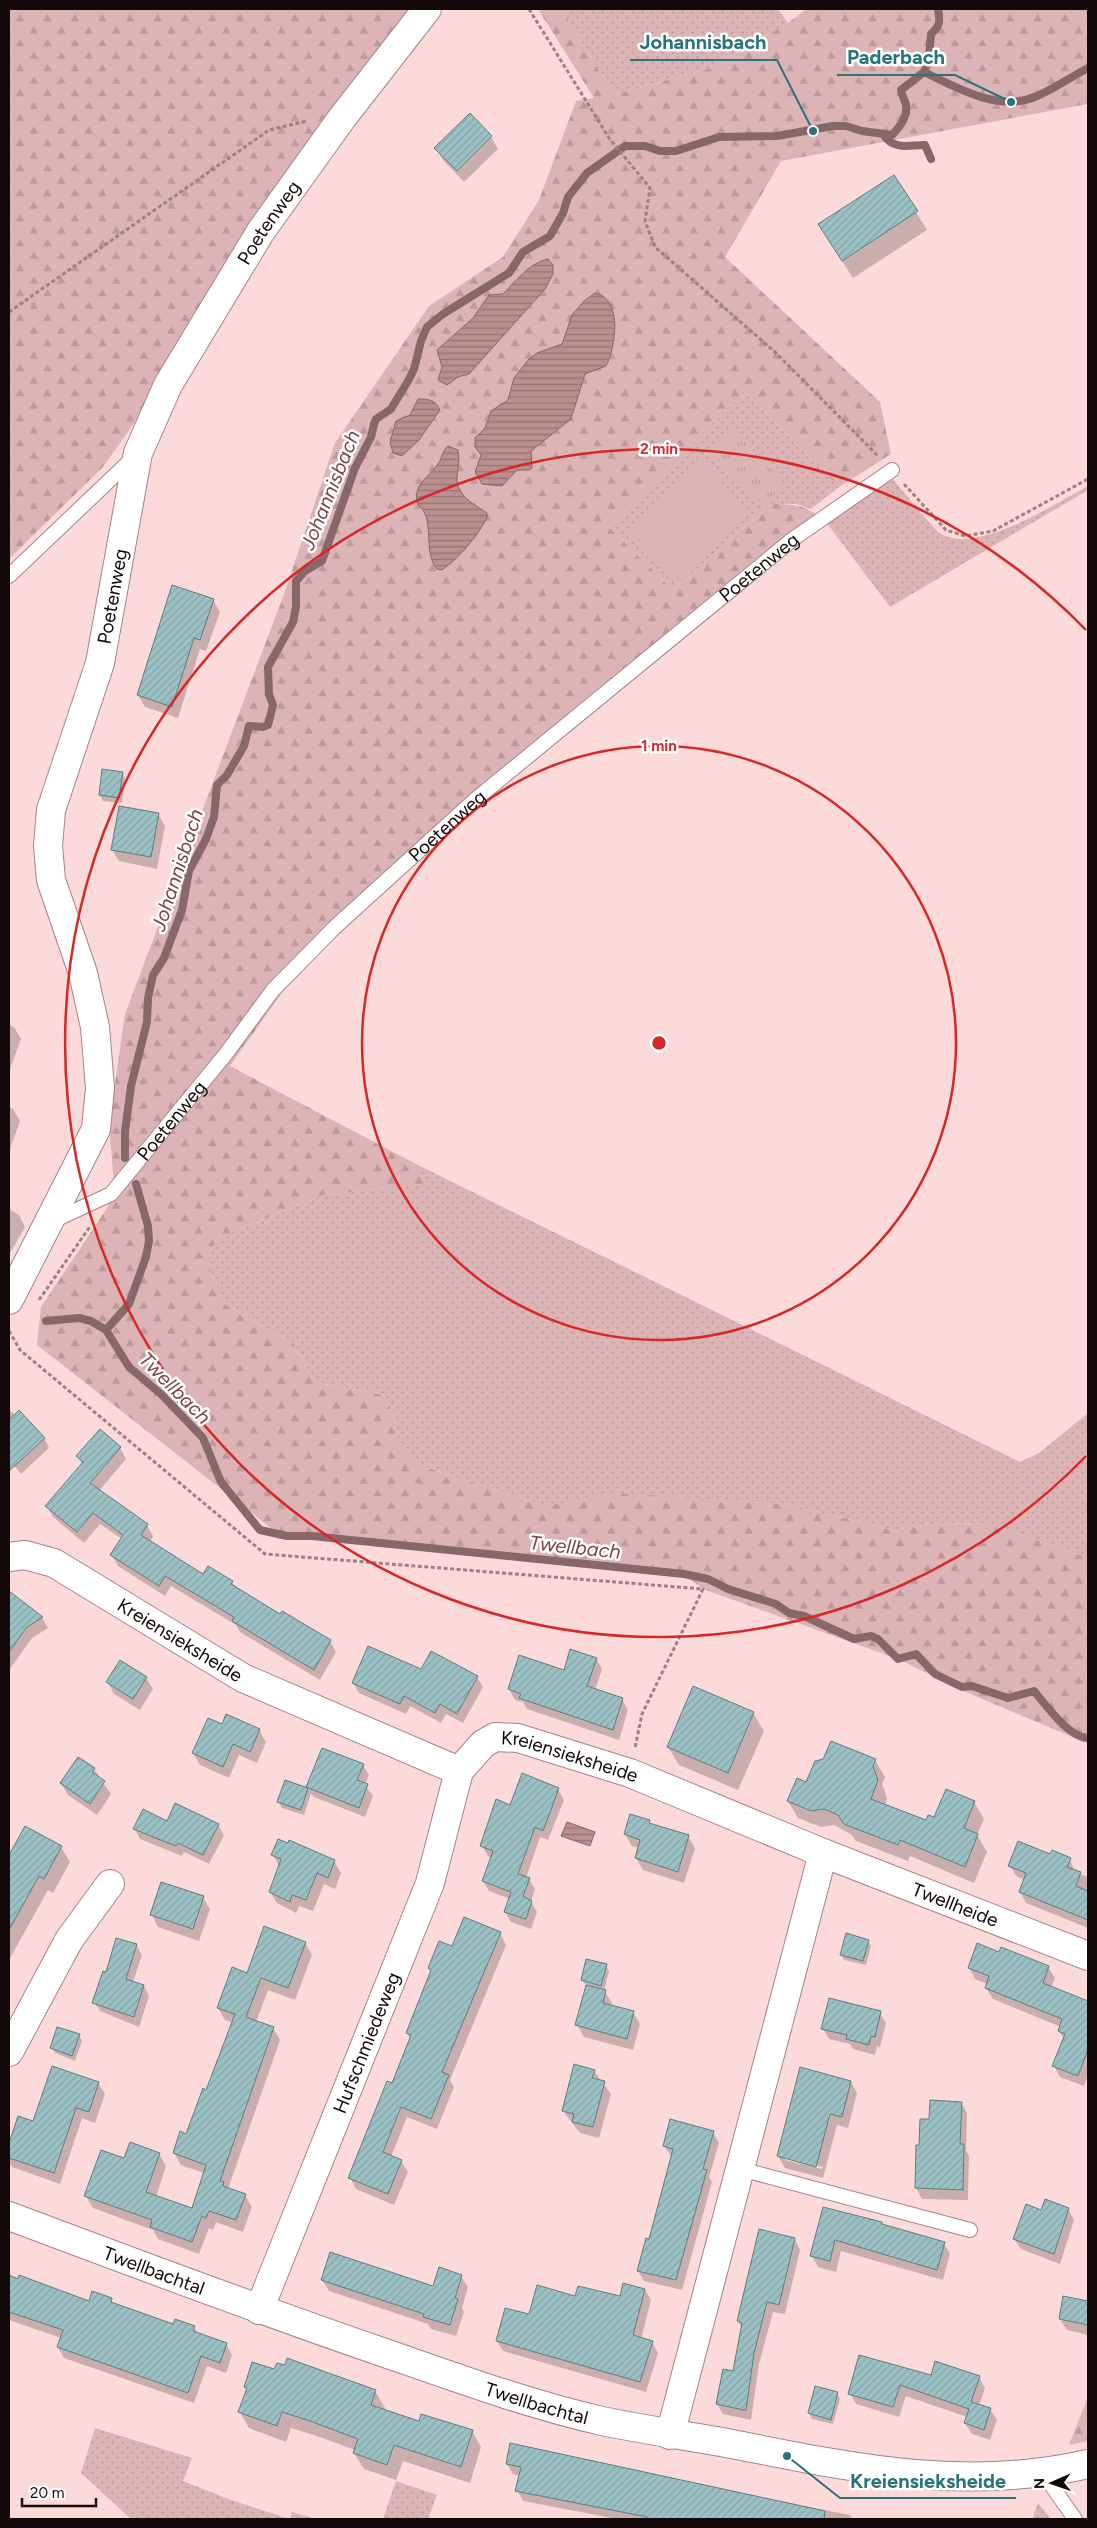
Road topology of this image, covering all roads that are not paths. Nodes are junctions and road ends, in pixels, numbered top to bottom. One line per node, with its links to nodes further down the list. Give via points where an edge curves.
1 (427, 9): 2 (street, Poetenweg, via 342,118 261,231 168,385)
2 (138, 453): 4 (lane, Poetenweg); 5 (street, Poetenweg, via 100,663 51,810 48,846 51,880 83,973 95,1027 100,1088 96,1129)
3 (892, 470): 5 (lane, Poetenweg, via 793,539 476,799 342,921 273,990 225,1055 111,1194)
4 (9, 576)
5 (48, 1223): 6 (street, Poetenweg)
6 (21, 1301)
7 (9, 1557): 8 (street, Kreiensieksheide, via 25,1555 54,1563 243,1678)
8 (459, 1771): 9 (street, Kreiensieksheide, via 483,1744 495,1737 518,1738 630,1773); 16 (street, Hufschmiedeweg, via 430,1883)
9 (823, 1853): 11 (street, Twellheide); 13 (street)
10 (110, 1884): 12 (street, via 69,1940)
11 (1088, 1956)
12 (9, 2052)
13 (740, 2169): 15 (lane); 17 (street)
14 (9, 2216): 16 (street, Twellbachtal)
15 (970, 2230)
16 (260, 2310): 17 (street, Twellbachtal, via 529,2402)
17 (670, 2435): 19 (street, Twellbachtal, via 885,2472 941,2477)
18 (1088, 2464): 19 (street, Twellbachtal)
19 (1042, 2472): 20 (lane)
20 (1075, 2519)

